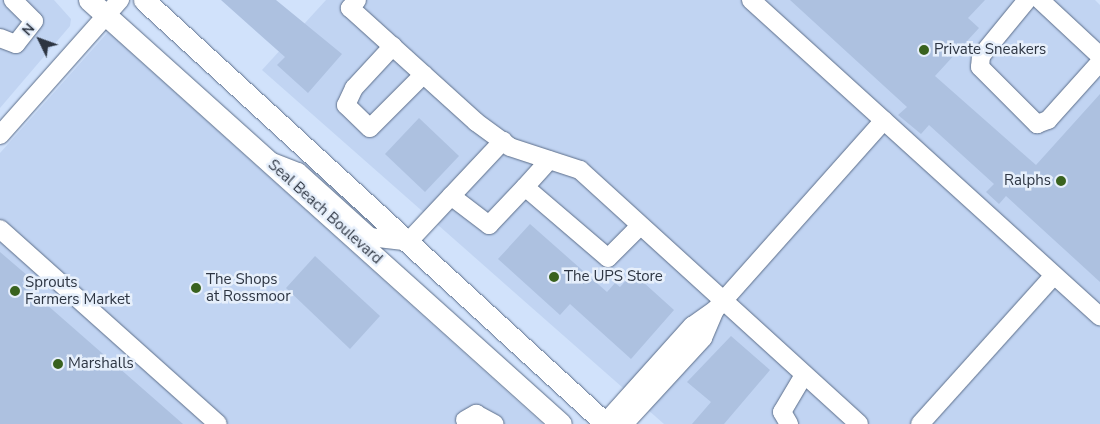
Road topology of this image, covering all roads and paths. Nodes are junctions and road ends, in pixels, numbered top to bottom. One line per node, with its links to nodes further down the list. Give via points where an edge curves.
1 (13, 0): 10 (street, via 34,21 16,44)
2 (89, 0): 9 (main road, Seal Beach Boulevard)
3 (120, 0): 9 (street)
4 (144, 0): 24 (main road)
5 (357, 0): 11 (street, via 350,8)
6 (751, 0): 15 (street)
7 (1027, 0): 13 (street, via 982,56 980,67 1036,124 1048,120)
8 (1040, 0): 12 (street)
9 (106, 16): 16 (street); 18 (main road, Seal Beach Boulevard)
10 (0, 38)
11 (393, 46): 14 (street); 14 (street, via 354,88 346,104 370,128)
12 (1100, 56)
13 (1100, 62)
14 (424, 74): 17 (street)
15 (884, 120): 25 (street); 26 (street)
16 (0, 135)
17 (503, 141): 19 (street); 21 (street)
18 (267, 160): 24 (street, via 298,172 370,237); 32 (main road, Seal Beach Boulevard)
19 (549, 160): 20 (street); 22 (street, via 580,170)
20 (525, 187): 21 (street, via 489,225); 22 (street, via 608,258)
21 (452, 196): 24 (street)
22 (640, 226): 26 (street)
23 (0, 229): 30 (street)
24 (408, 242): 33 (main road)
25 (1054, 275): 27 (street); 36 (street)
26 (718, 306): 28 (street); 33 (street, via 692,326)
27 (1100, 316)
28 (804, 375): 34 (street, via 782,412); 35 (street)
29 (465, 420): 31 (street, via 476,414)
30 (218, 424)
31 (495, 424)
32 (561, 424)
33 (610, 424)
34 (789, 424)
35 (859, 424)
36 (920, 424)

